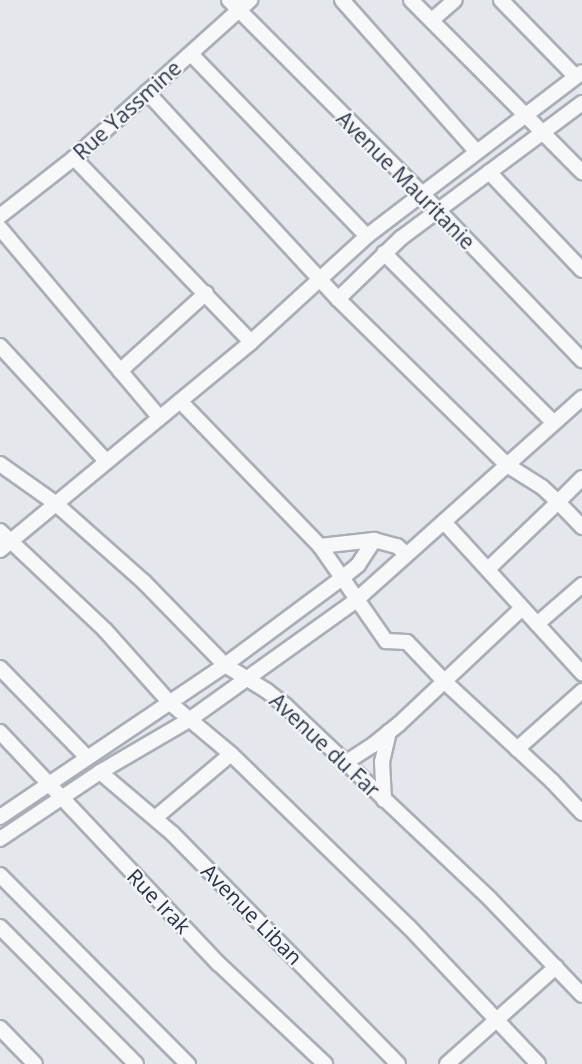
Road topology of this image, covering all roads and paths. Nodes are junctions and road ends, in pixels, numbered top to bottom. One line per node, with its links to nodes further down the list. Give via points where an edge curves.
1 (250, 0): 6 (street, Rue Yassmine)
2 (342, 0): 14 (street)
3 (411, 0): 7 (street)
4 (455, 0): 7 (street)
5 (501, 0): 9 (street)
6 (234, 5): 8 (street, Rue Yassmine); 18 (street, Avenue Mauritanie)
7 (432, 20): 12 (street)
8 (190, 54): 10 (street, Rue Yassmine); 22 (street)
9 (579, 74): 12 (street)
10 (147, 92): 15 (street, Rue Yassmine); 25 (street)
11 (582, 103): 13 (street)
12 (526, 116): 13 (street); 14 (street)
13 (544, 133): 16 (street); 17 (street)
14 (477, 152): 18 (street)
15 (74, 158): 20 (street, Rue Yassmine); 26 (street)
16 (489, 172): 19 (street); 24 (street)
17 (582, 172)
18 (420, 195): 19 (street, Avenue Mauritanie); 22 (street)
19 (439, 211): 23 (street); 30 (street, Avenue Mauritanie)
20 (0, 216)
21 (0, 228): 31 (street)
22 (367, 236): 25 (street)
23 (384, 253): 27 (street); 35 (street)
24 (582, 270)
25 (318, 278): 27 (street); 28 (street)
26 (206, 293): 28 (street); 31 (street)
27 (338, 298): 38 (street)
28 (251, 342): 33 (street)
29 (0, 346): 36 (street)
30 (582, 360)
31 (120, 370): 34 (street)
32 (582, 398): 35 (street)
33 (180, 401): 34 (street); 46 (street)
34 (159, 417): 36 (street)
35 (554, 423): 38 (street)
36 (106, 461): 41 (street)
37 (0, 464): 41 (street, Avenue du Far)
38 (507, 465): 40 (street); 42 (street)
39 (582, 478): 40 (street)
40 (558, 502): 43 (street); 48 (street)
41 (55, 503): 44 (street); 54 (street, Avenue du Far, via 144,582)
42 (444, 522): 47 (street); 48 (street)
43 (582, 527)
44 (3, 540): 60 (street, via 105,630)
45 (374, 540): 46 (street); 47 (street, via 397,546); 49 (street, via 358,565)
46 (320, 546): 49 (street)
47 (406, 554): 51 (street)
48 (488, 569): 52 (street)
49 (342, 578): 51 (street); 54 (street)
50 (582, 585): 53 (street)
51 (355, 601): 57 (street); 58 (street, via 386,641 407,642)
52 (522, 608): 53 (street); 58 (street)
53 (537, 624): 56 (street)
54 (225, 665): 57 (street, Avenue du Far); 60 (street)
55 (0, 668): 66 (street)
56 (582, 673)
57 (247, 680): 61 (street); 67 (street, Avenue du Far, via 285,705)
58 (445, 682): 63 (street); 64 (street)
59 (582, 691): 64 (street)
60 (170, 703): 61 (street); 66 (street)
61 (189, 720): 65 (street); 68 (street)
62 (0, 732): 69 (street, Rue Irak)
63 (389, 732): 67 (street); 71 (street, via 382,762)
64 (517, 749): 72 (street)
65 (231, 754): 74 (street); 80 (street, via 409,927)
66 (86, 756): 69 (street)
67 (345, 763): 71 (street, Avenue du Far)
68 (100, 772): 70 (street); 74 (street, Avenue Liban)
69 (48, 785): 70 (street, Rue Irak); 73 (street)
70 (61, 798): 75 (street); 85 (street, Rue Irak, via 219,964)
71 (384, 800): 78 (street, Avenue du Far)
72 (582, 813)
73 (0, 817)
74 (155, 818): 86 (street, Avenue Liban)
75 (0, 839)
76 (0, 875): 84 (street)
77 (0, 927): 83 (street)
78 (556, 967): 79 (street, Avenue du Far); 80 (street)
79 (582, 994)
80 (495, 1022): 87 (street); 88 (street)
81 (0, 1028): 82 (street)
82 (35, 1064)
83 (136, 1064)
84 (188, 1064)
85 (326, 1064)
86 (398, 1064)
87 (447, 1064)
88 (538, 1064)

